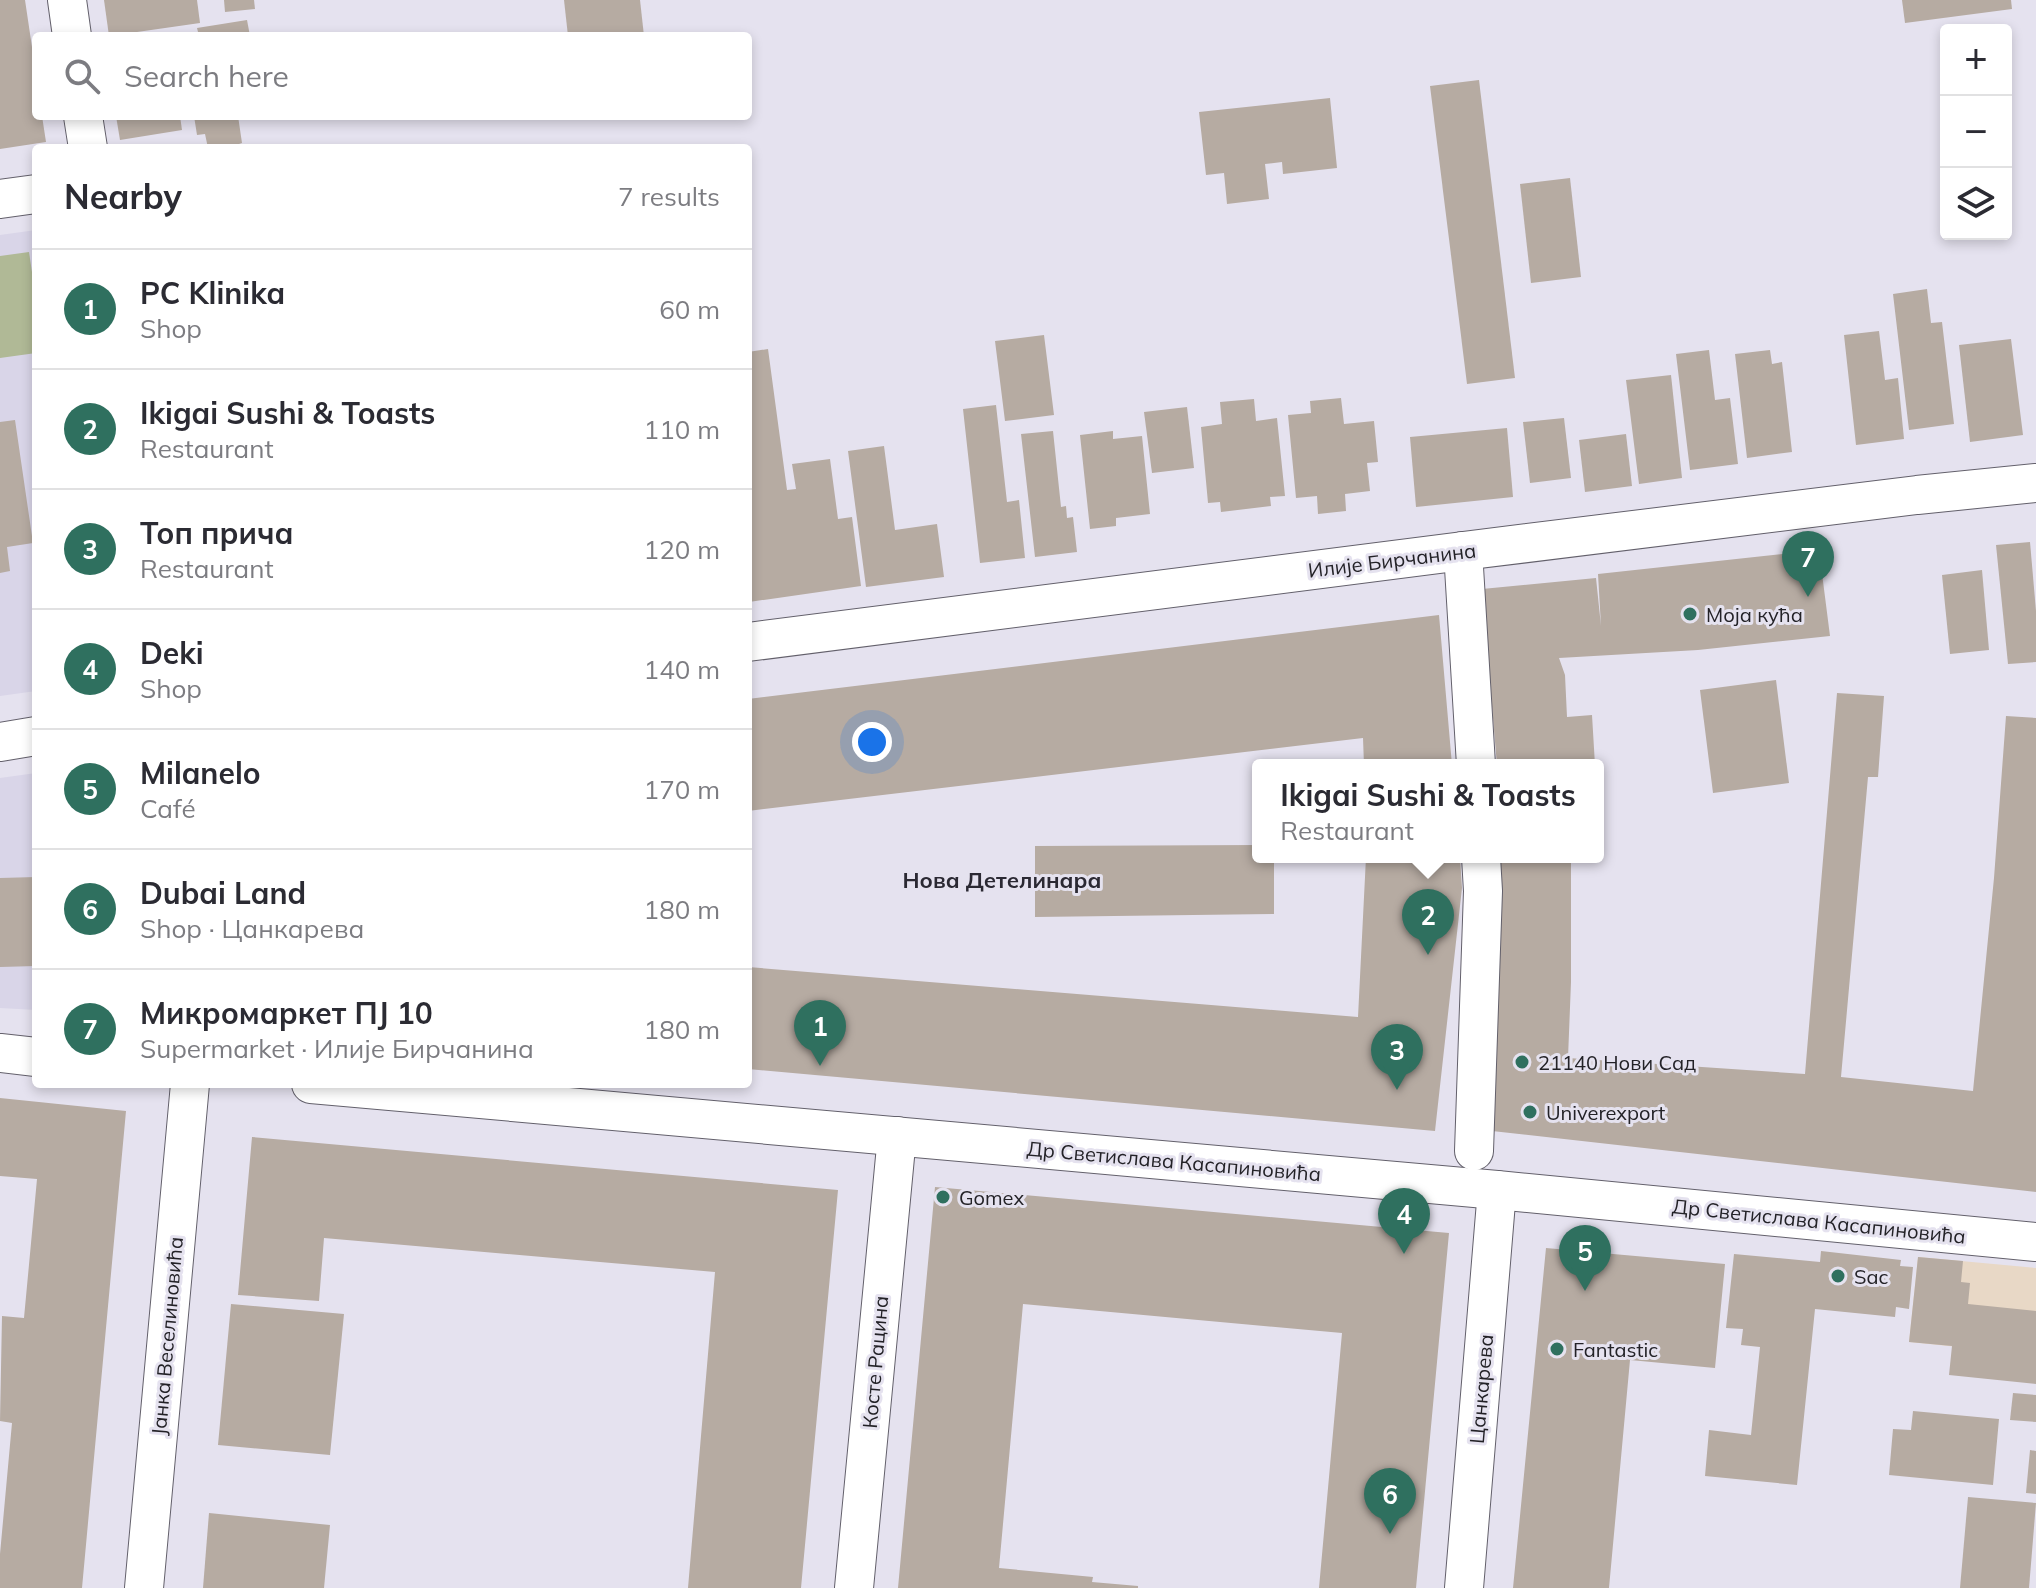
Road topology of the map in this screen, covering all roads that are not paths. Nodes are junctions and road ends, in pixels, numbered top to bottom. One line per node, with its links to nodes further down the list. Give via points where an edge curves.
1 (67, 0): 2 (street)
2 (71, 32)
3 (84, 120): 4 (street)
4 (87, 144)
5 (32, 195): 6 (street)
6 (0, 199)
7 (2036, 483): 8 (street, Илије Бирчанина)
8 (1463, 551): 9 (street, Илије Бирчанина); 12 (street)
9 (752, 641)
10 (32, 737): 11 (street)
11 (0, 742)
12 (1476, 759)
13 (1481, 863): 19 (street)
14 (0, 1053): 15 (street)
15 (32, 1057)
16 (190, 1088): 22 (street, Јанка Веселиновића)
17 (356, 1088): 18 (street, Др Светислава Касапиновића)
18 (897, 1136): 20 (street, Др Светислава Касапиновића); 23 (street, Косте Рацина)
19 (1474, 1151)
20 (1497, 1190): 21 (street, Др Светислава Касапиновића); 24 (street, Цанкарева)
21 (2036, 1242)
22 (144, 1588)
23 (854, 1588)
24 (1464, 1588)

